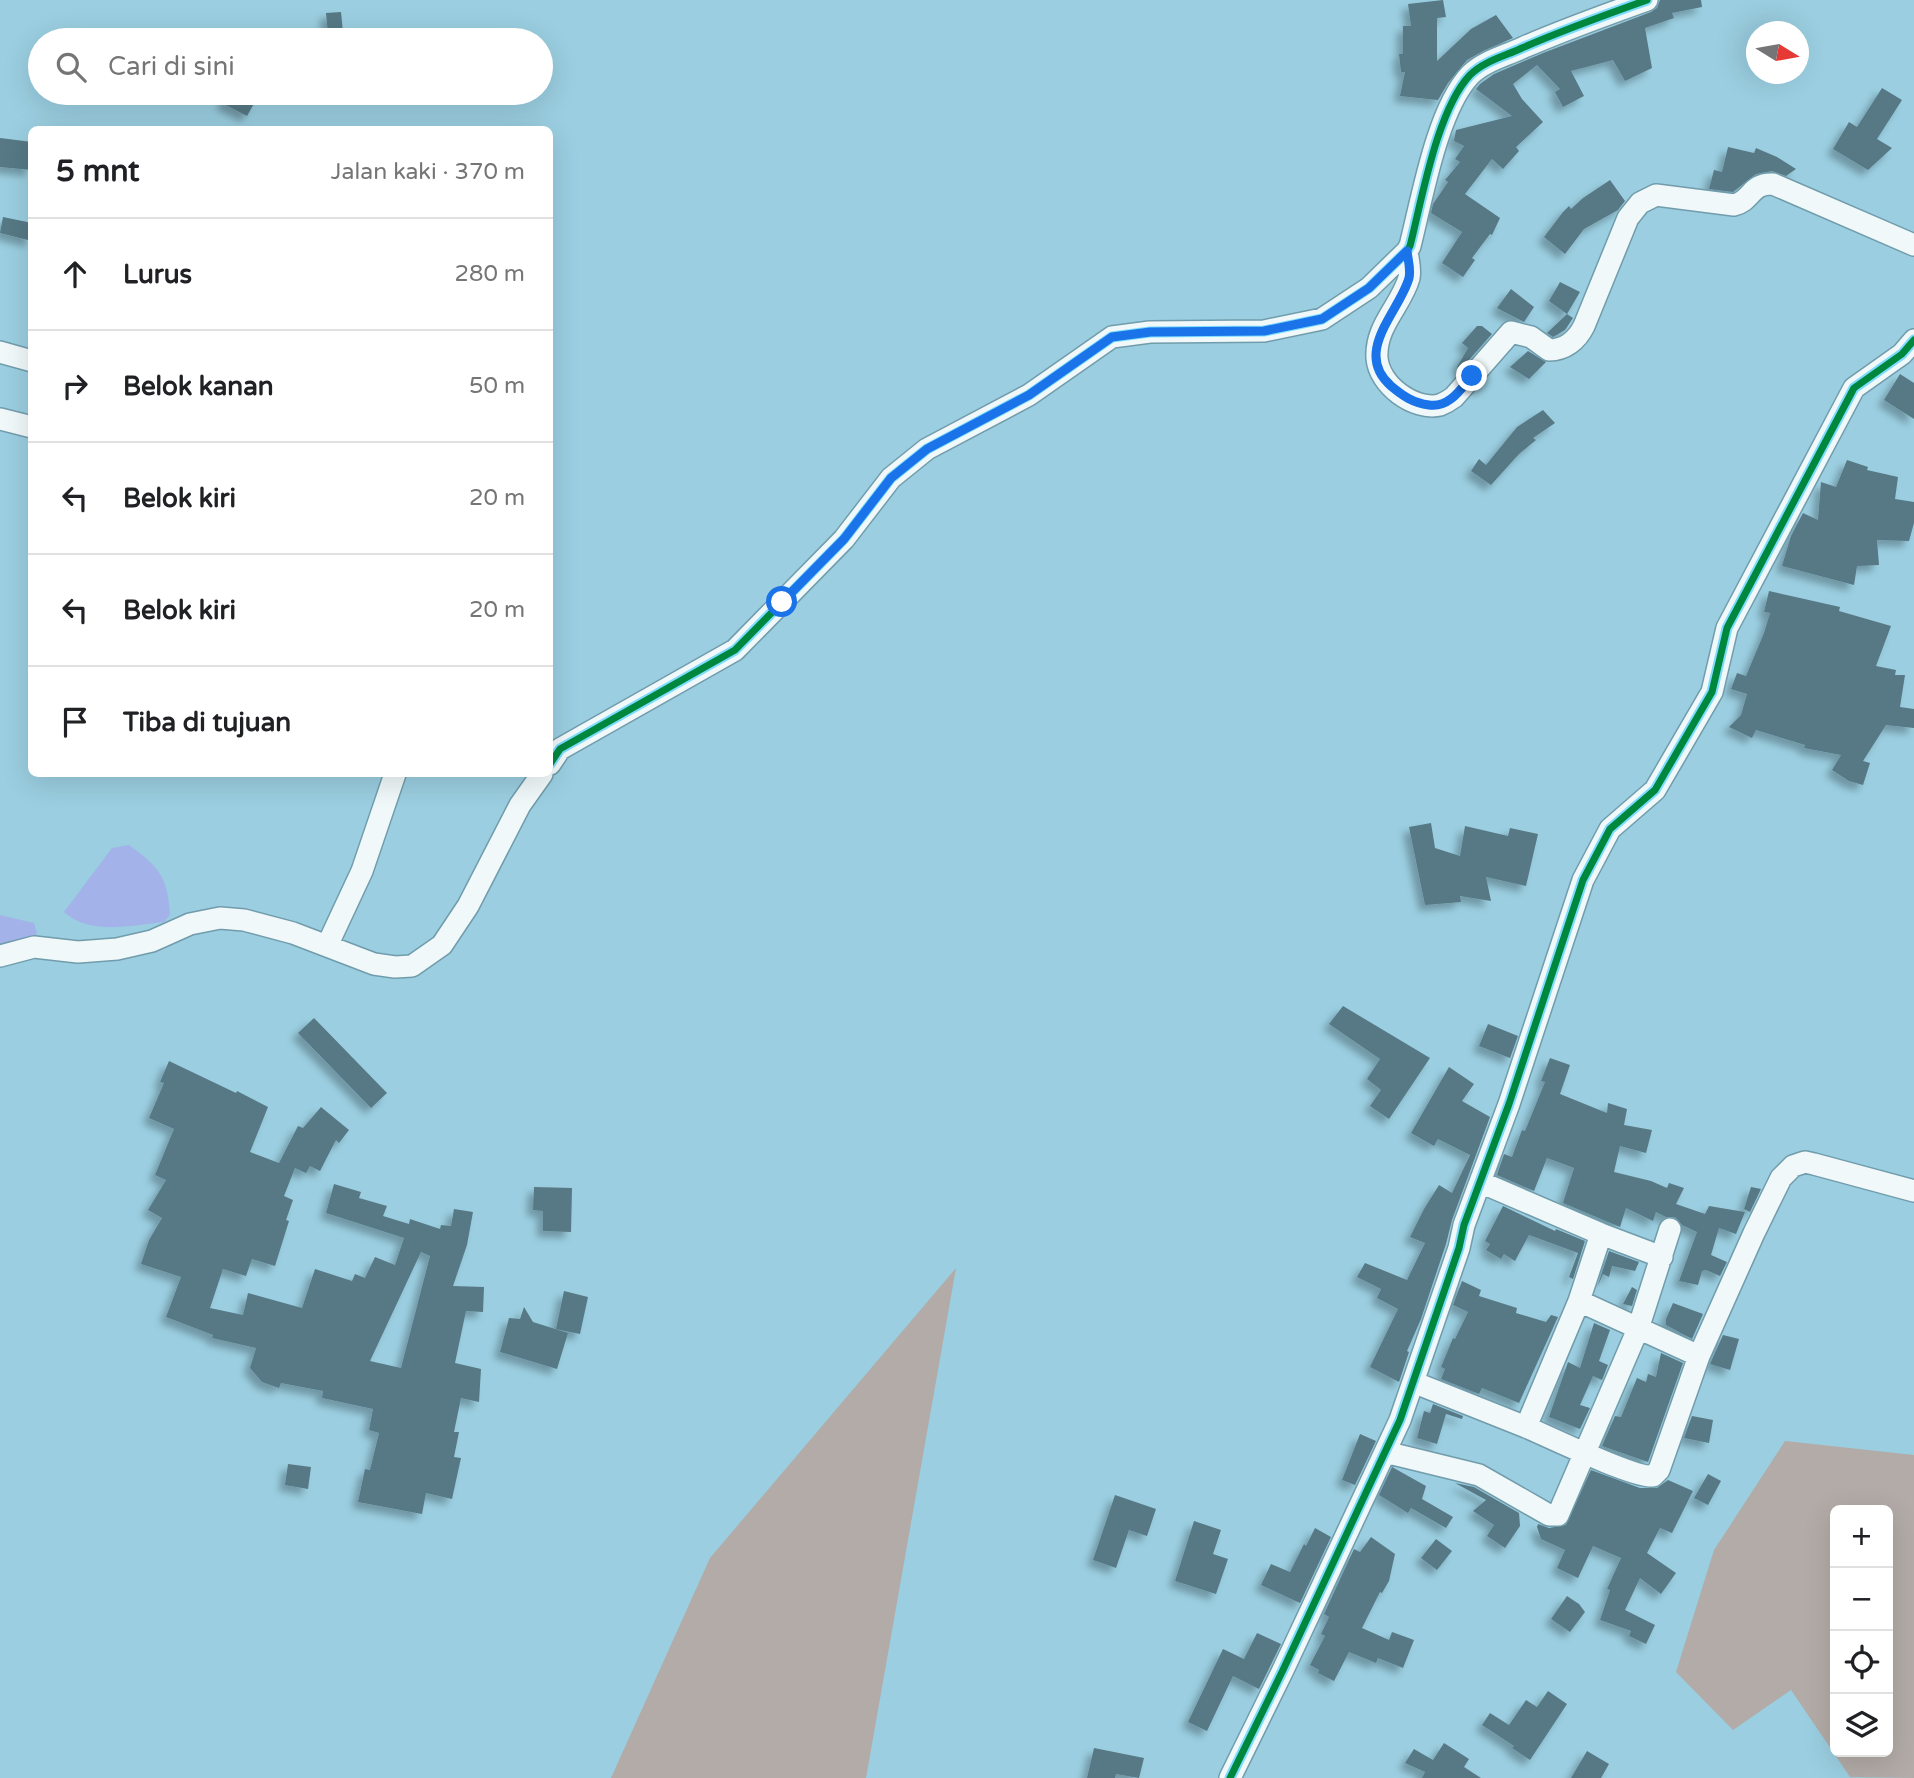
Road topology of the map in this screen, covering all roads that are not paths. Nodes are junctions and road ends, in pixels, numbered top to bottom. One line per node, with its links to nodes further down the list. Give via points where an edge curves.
1 (1647, 0): 3 (street, via 1573,26 1483,65 1469,76 1441,130)
2 (1914, 246): 3 (street, via 1773,184 1757,186 1734,205 1656,195 1640,202 1628,218 1575,339 1563,348 1549,350 1531,337 1511,332 1454,397 1432,405 1403,396 1386,381 1377,359 1384,326 1409,279)
3 (1407, 251): 9 (street, via 1369,288 1322,319 1264,331 1112,337 1029,395 927,449 891,478 844,539 735,650 560,749)
4 (1914, 340): 14 (street, via 1854,388 1727,628 1712,692 1655,790 1610,830 1583,880)
5 (0, 352): 6 (street)
6 (28, 360)
7 (0, 419): 8 (street)
8 (28, 426)
9 (553, 760)
10 (394, 777): 12 (street, via 362,871)
11 (540, 777): 12 (street, via 520,805 468,906 442,945 427,958 395,968)
12 (327, 946): 13 (street, via 244,920 220,918 117,949 34,947)
13 (0, 956)
14 (1480, 1182): 17 (street); 22 (street)
15 (1914, 1191): 21 (street, via 1805,1162 1793,1166 1781,1178)
16 (1670, 1229): 18 (street)
17 (1601, 1234): 18 (street); 19 (street)
18 (1662, 1257): 20 (street)
19 (1579, 1301): 20 (street); 23 (street)
20 (1639, 1329): 21 (street); 25 (street)
21 (1699, 1356): 25 (street, via 1657,1474 1647,1476)
22 (1413, 1382): 23 (street); 24 (street)
23 (1526, 1427): 25 (street)
24 (1385, 1452): 25 (street, via 1479,1475 1554,1516 1560,1513); 26 (street)
25 (1586, 1453)
26 (1230, 1778)

